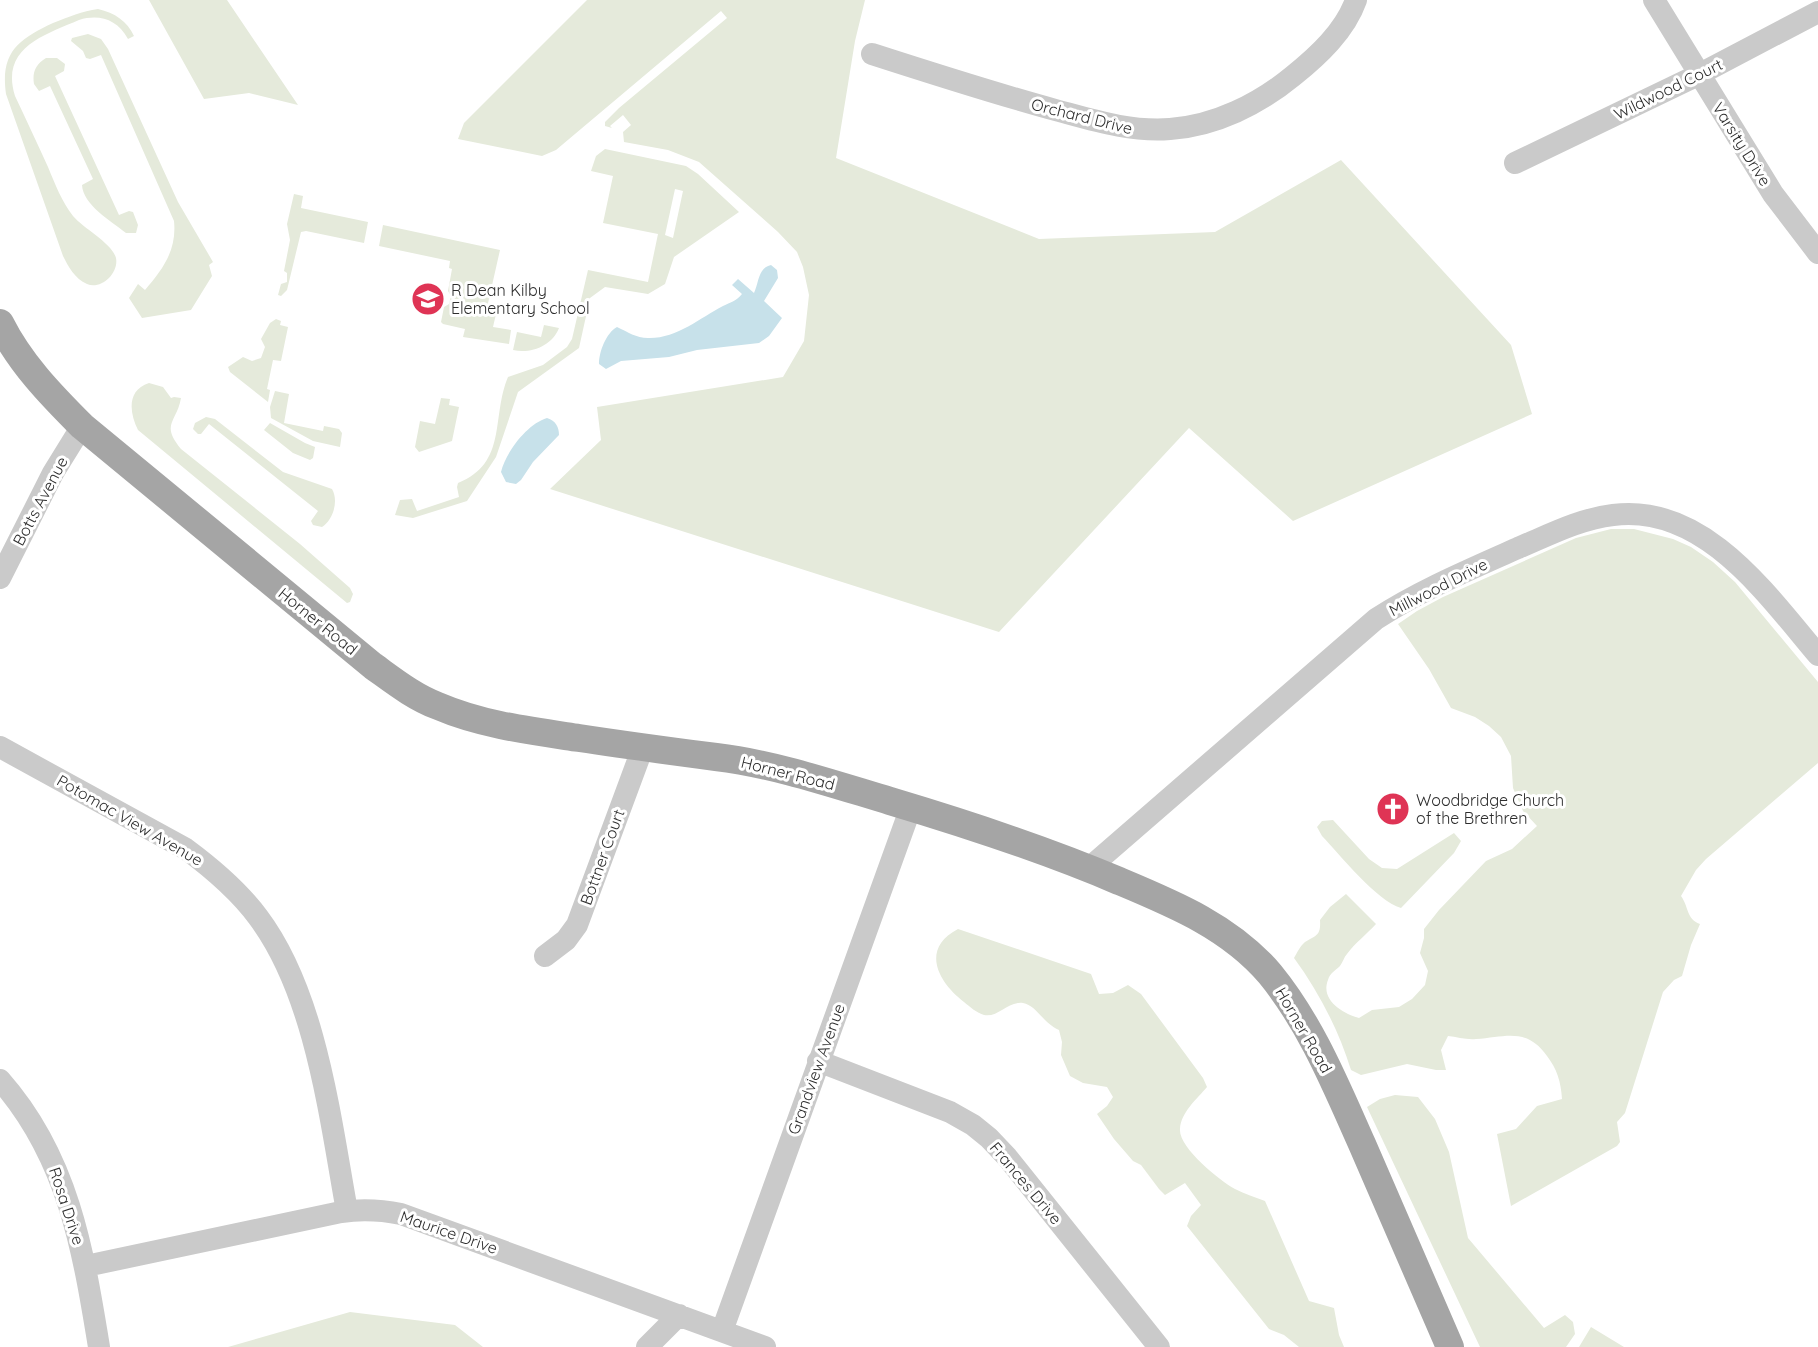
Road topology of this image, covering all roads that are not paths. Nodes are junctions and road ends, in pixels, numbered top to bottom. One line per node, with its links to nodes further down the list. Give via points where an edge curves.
1 (1356, 0): 4 (street, Orchard Drive, via 1332,39 1282,85 1219,119 1170,129 1120,127 1021,101)
2 (1654, 0): 5 (street, Varsity Drive)
3 (1818, 12): 5 (street, Wildwood Court)
4 (872, 54)
5 (1698, 75): 6 (street, Wildwood Court); 7 (street, Varsity Drive, via 1773,195)
6 (1515, 163)
7 (1818, 253)
8 (0, 323): 9 (main road, Horner Road, via 28,369)
9 (82, 426): 10 (street, Botts Avenue, via 53,473); 13 (main road, Horner Road, via 373,666 416,695 457,714 489,722)
10 (0, 578)
11 (1818, 656): 15 (street, Millwood Drive, via 1750,576 1721,550 1683,526 1636,514 1578,523 1437,583 1376,619)
12 (0, 747): 19 (street, Potomac View Avenue, via 186,849 238,892 259,918 278,946 295,983 311,1035)
13 (643, 747): 14 (main road, Horner Road, via 733,759); 16 (street, Bottner Court, via 577,925 566,940)
14 (911, 807): 15 (main road, Horner Road); 17 (street, Grandview Avenue)
15 (1089, 868): 27 (main road, Horner Road, via 1180,908 1222,932 1256,960 1290,1001 1341,1098)
16 (545, 956)
17 (818, 1061): 22 (street, Grandview Avenue); 26 (street, Frances Drive, via 950,1112 989,1138)
18 (0, 1080): 20 (street, Rosa Drive, via 20,1102 57,1169)
19 (347, 1211): 20 (street, Maurice Drive); 21 (street, Maurice Drive, via 402,1214)
20 (86, 1266): 23 (street, Rosa Drive)
21 (679, 1315): 22 (street, Maurice Drive); 24 (street)
22 (722, 1331): 25 (street, Maurice Drive)
23 (99, 1347)
24 (647, 1347)
25 (765, 1347)
26 (1159, 1347)
27 (1450, 1347)

